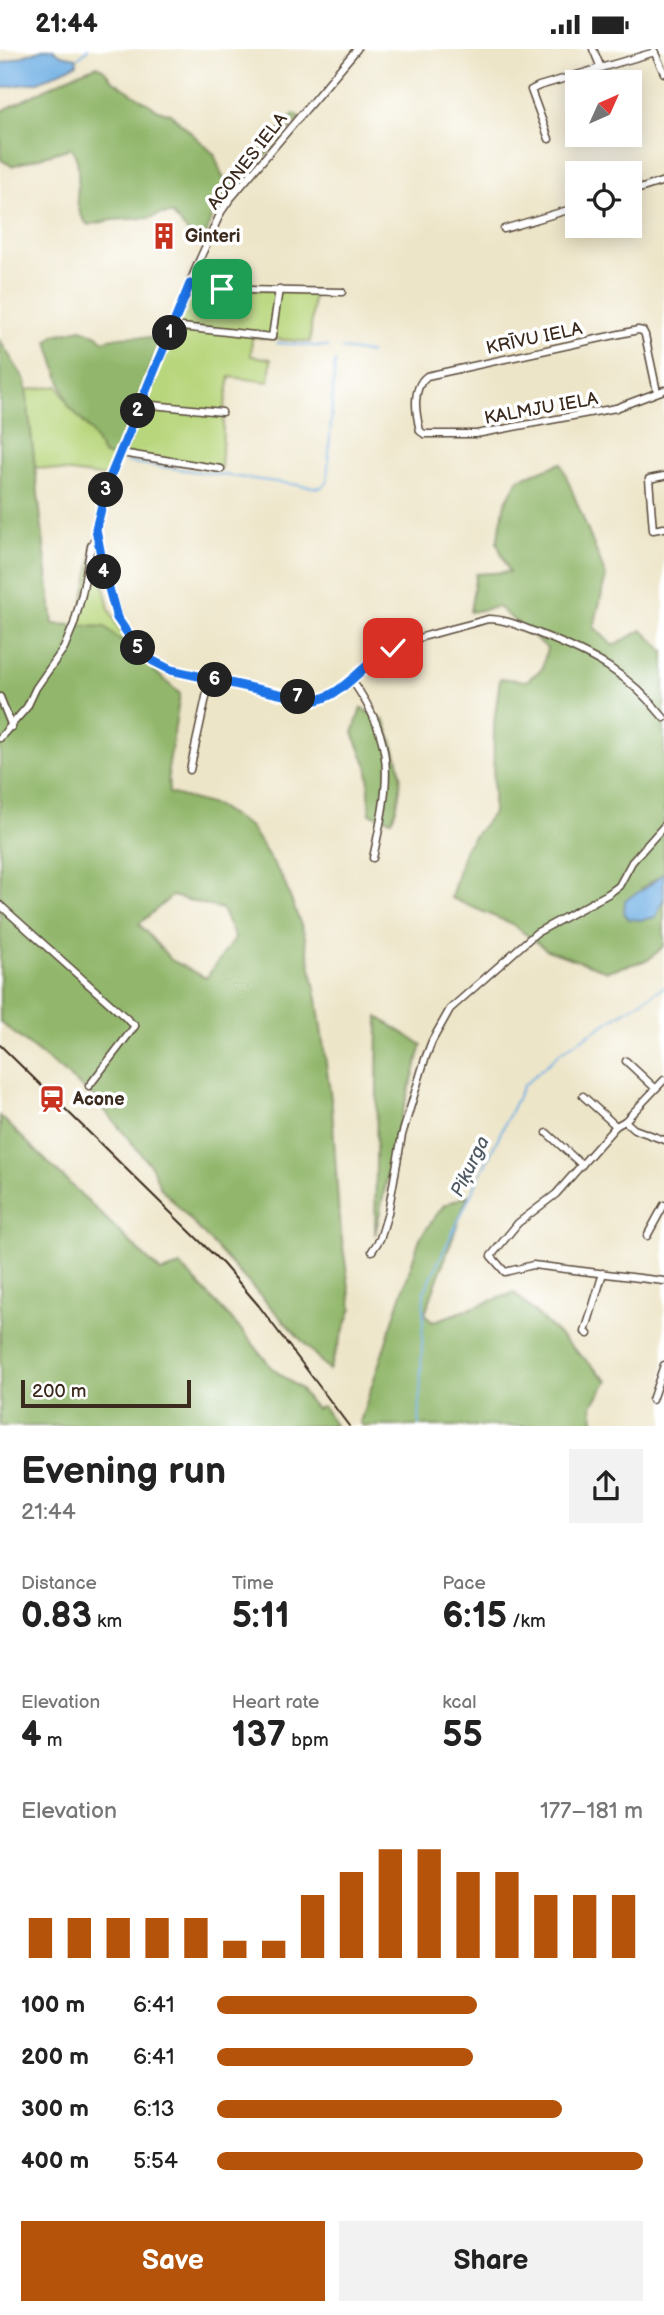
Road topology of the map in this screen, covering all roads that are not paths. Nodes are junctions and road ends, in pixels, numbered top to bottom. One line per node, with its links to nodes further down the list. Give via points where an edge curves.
1 (357, 49): 11 (street, ACONES IELA, via 230,199)
2 (593, 49): 4 (street)
3 (654, 51): 4 (street); 5 (street)
4 (601, 68): 6 (street, via 531,90)
5 (664, 73)
6 (549, 139)
7 (664, 181): 8 (street)
8 (642, 188)
9 (565, 211): 10 (street)
10 (504, 229)
11 (190, 284): 12 (street, via 202,289); 14 (street, ACONES IELA)
12 (279, 289): 13 (street); 14 (street, via 272,337)
13 (342, 292)
14 (173, 326): 16 (street, ACONES IELA)
15 (660, 391): 18 (street, KALMJU IELA, via 616,408 476,434); 18 (street, KRĪVU IELA, via 645,335 638,330 427,376 417,396)
16 (142, 404): 17 (street); 19 (street, ACONES IELA)
17 (222, 412)
18 (420, 431)
19 (121, 453): 20 (street); 23 (street, ACONES IELA, via 102,504)
20 (220, 469)
21 (664, 476): 22 (street, via 649,479 653,530)
22 (664, 528)
23 (96, 537): 24 (street, via 117,618 130,639 153,661 171,670); 28 (street, ACONES IELA, via 71,633)
24 (210, 679): 25 (street, via 311,701 334,695); 30 (street)
25 (351, 680): 27 (street, via 371,660 393,648 499,619 593,656 638,688); 32 (street, via 374,717 386,755)
26 (0, 697): 28 (street)
27 (664, 718)
28 (12, 727): 29 (street, ACONES IELA)
29 (0, 738)
30 (190, 770)
31 (664, 826): 46 (street, via 632,862 619,886 536,933 450,1009 425,1059 399,1150 388,1213)
32 (373, 858)
33 (0, 905): 36 (street, via 135,1026)
34 (626, 1061): 37 (street)
35 (664, 1080): 37 (street)
36 (89, 1086)
37 (655, 1088): 39 (street)
38 (583, 1096): 40 (street)
39 (625, 1121): 40 (street); 42 (street)
40 (616, 1126): 43 (street)
41 (547, 1133): 43 (street)
42 (664, 1140)
43 (582, 1165): 47 (street, via 556,1194 518,1223 491,1256 505,1272 533,1265)
44 (664, 1205): 45 (street)
45 (647, 1236)
46 (372, 1251)
47 (603, 1273): 48 (street); 49 (street)
48 (664, 1281)
49 (588, 1334)
50 (664, 1365): 51 (street)
51 (652, 1400)

